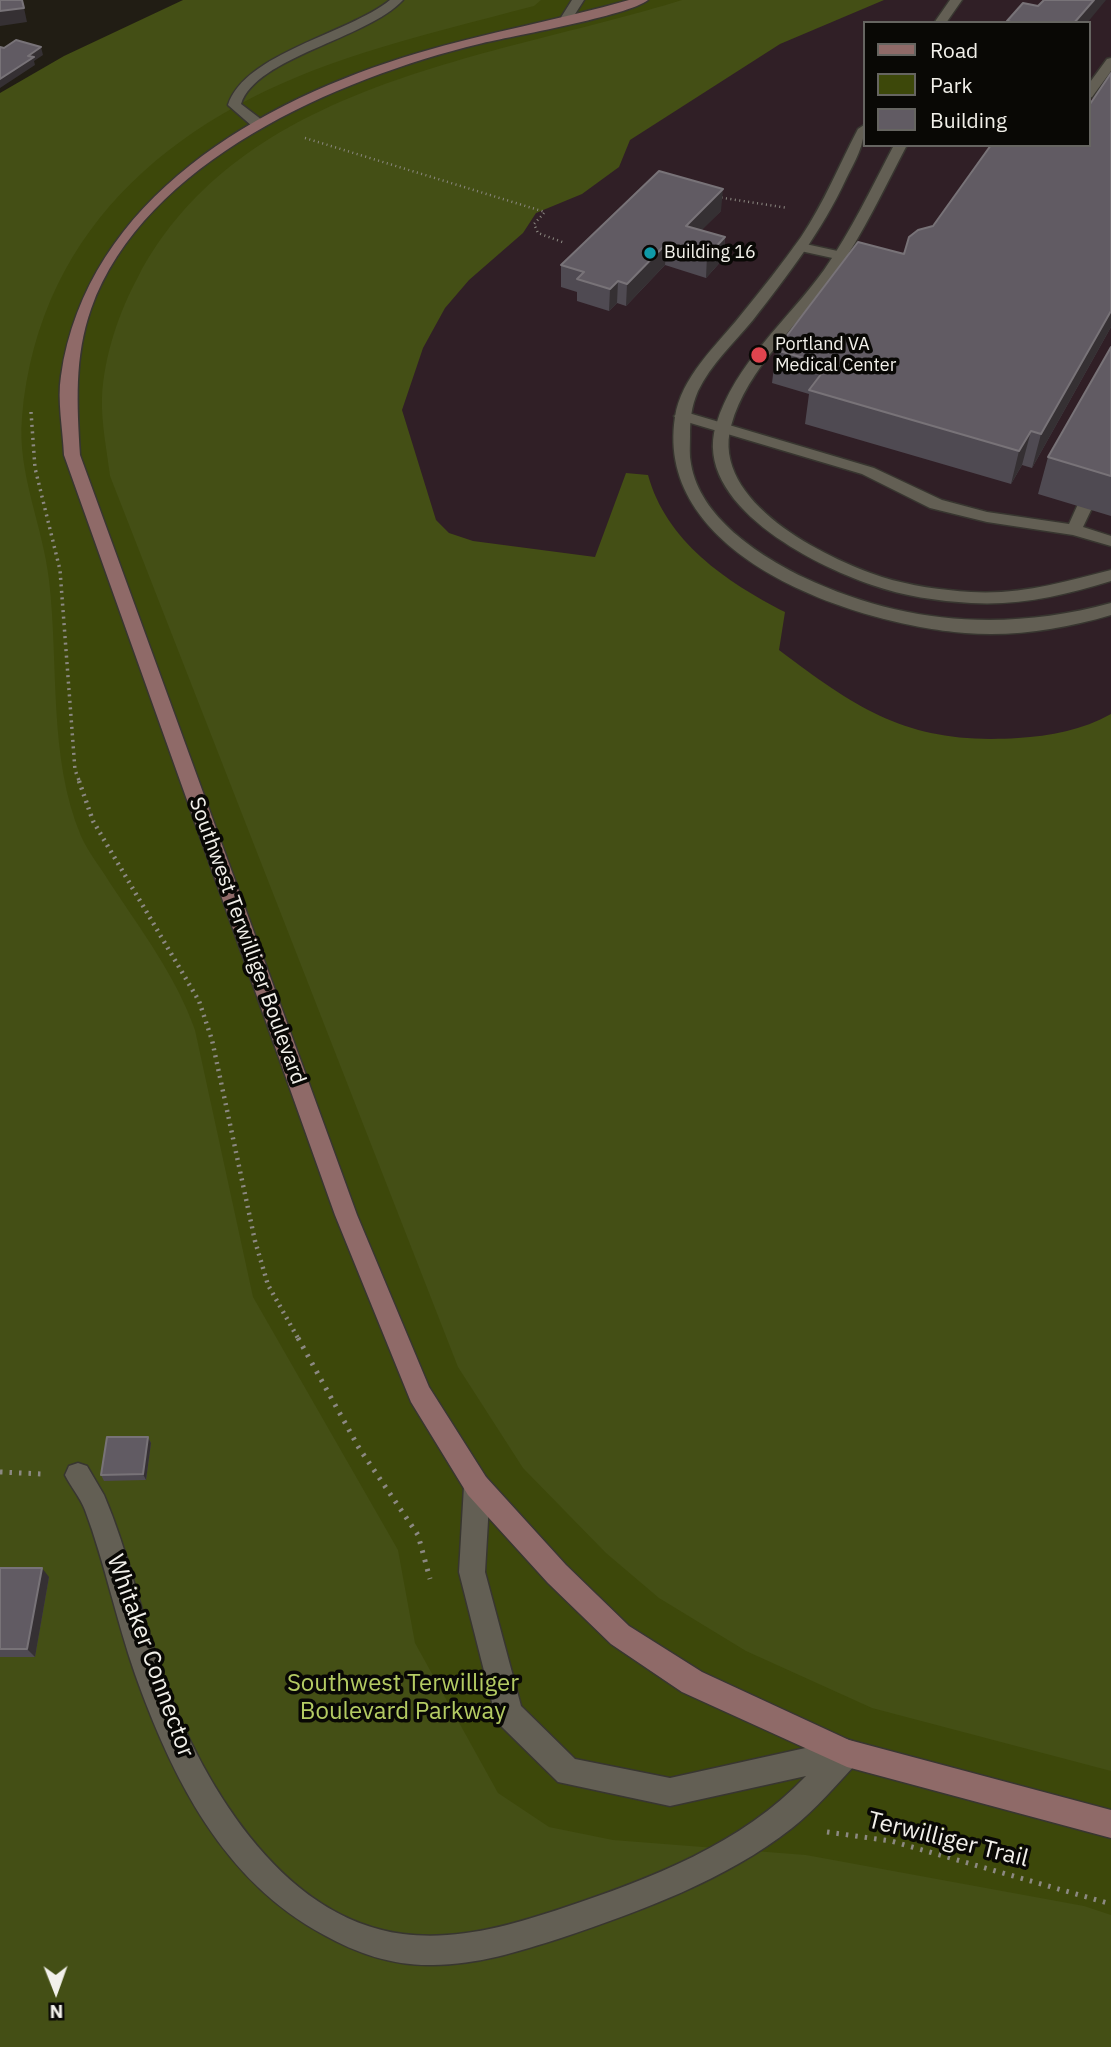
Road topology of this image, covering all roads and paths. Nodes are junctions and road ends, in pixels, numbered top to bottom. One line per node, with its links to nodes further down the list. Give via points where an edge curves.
1 (397, 0): 9 (street, via 362,25 241,85 234,105)
2 (578, 0): 5 (street)
3 (642, 0): 5 (main road, Southwest Terwilliger Boulevard)
4 (956, 0): 6 (street)
5 (566, 19): 9 (main road, Southwest Terwilliger Boulevard, via 391,65)
6 (941, 21)
7 (1111, 62): 8 (street)
8 (1090, 91)
9 (257, 123): 14 (path, via 545,212 535,221 535,229); 26 (main road, Southwest Terwilliger Boulevard, via 202,161 150,207 108,258 90,288 76,328 68,365 67,429 72,455 346,1215 420,1394)
10 (862, 133): 15 (street)
11 (900, 147): 16 (street)
12 (710, 195): 13 (path)
13 (792, 208)
14 (565, 243)
15 (800, 247): 16 (street); 18 (street, via 699,376)
16 (840, 256): 17 (street); 19 (street, via 744,381)
17 (869, 262)
18 (682, 416): 19 (street); 24 (street, via 681,461 704,508 732,540 763,564 815,591 896,616 962,627 1048,624)
19 (723, 428): 21 (street, via 868,471 936,504); 23 (street, via 722,467 746,503 787,538 868,578 934,594 991,598 1062,591)
20 (1084, 508): 21 (street)
21 (1074, 530): 22 (street)
22 (1111, 541)
23 (1111, 575)
24 (1111, 609)
25 (78, 1475): 29 (street, Whitaker Connector, via 91,1490 103,1519 110,1553 175,1738 224,1830 290,1900 328,1922 370,1942 413,1950 465,1948 514,1939 687,1877)
26 (477, 1486): 27 (main road, Southwest Terwilliger Boulevard, via 620,1635 692,1682); 27 (street, via 472,1572 509,1714 569,1772 670,1792)
27 (847, 1753): 28 (main road, Southwest Terwilliger Boulevard); 29 (street, Whitaker Connector)
28 (1111, 1824)
29 (773, 1825): 30 (path, Terwilliger Trail, via 891,1841)
30 (1111, 1904)

